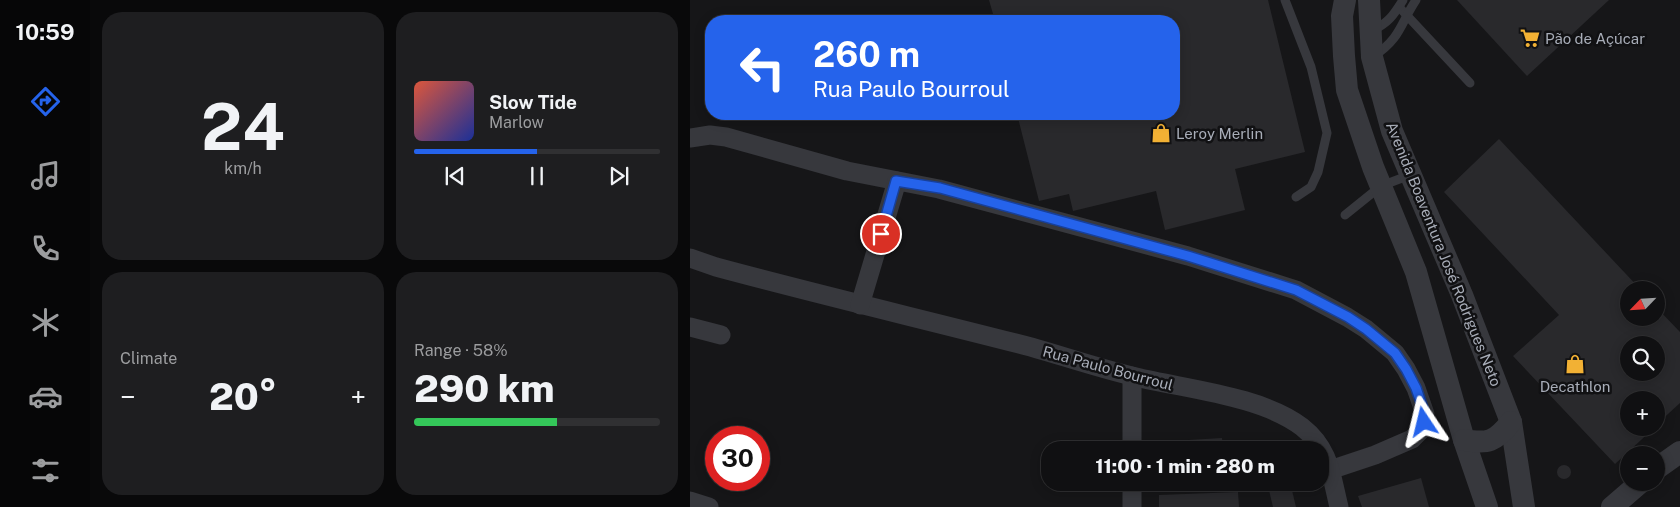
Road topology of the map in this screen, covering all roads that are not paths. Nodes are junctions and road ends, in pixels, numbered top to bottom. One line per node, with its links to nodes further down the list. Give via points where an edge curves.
1 (1285, 0): 14 (lane, via 1311,67 1327,133 1311,187)
2 (1345, 0): 13 (street, Avenida Boaventura José Rodrigues Neto, via 1342,16 1348,90)
3 (1369, 0): 7 (street, Avenida Boaventura José Rodrigues Neto)
4 (1416, 0): 6 (lane)
5 (1401, 3): 6 (lane); 7 (lane, via 1393,17)
6 (1408, 16): 8 (lane, via 1395,39); 9 (lane)
7 (1370, 33): 8 (street, Avenida Boaventura José Rodrigues Neto)
8 (1372, 57): 11 (street, Avenida Boaventura José Rodrigues Neto, via 1392,131)
9 (1470, 83)
10 (690, 138): 12 (street, via 726,136 847,171)
11 (1410, 175): 13 (lane); 21 (street, Avenida Boaventura José Rodrigues Neto, via 1460,289)
12 (896, 181): 17 (street); 26 (street, via 940,188 1188,256 1305,294 1360,325 1395,353 1406,369 1422,403 1424,422 1412,439)
13 (1381, 186): 15 (lane); 22 (street, Avenida Boaventura José Rodrigues Neto, via 1416,272)
14 (1296, 197)
15 (1345, 214)
16 (690, 258): 17 (street, Rua Paulo Bourroul)
17 (860, 305): 20 (street, Rua Paulo Bourroul, via 1031,347)
18 (690, 327): 19 (street)
19 (721, 335)
20 (1132, 376): 23 (street); 26 (street, Rua Paulo Bourroul, via 1255,404 1286,417 1314,440 1327,457)
21 (1511, 422): 22 (street, via 1500,435 1488,442); 34 (street, Avenida Boaventura José Rodrigues Neto)
22 (1464, 440): 33 (street, Avenida Boaventura José Rodrigues Neto)
23 (1132, 441)
24 (1680, 452): 25 (street)
25 (1665, 463)
26 (1330, 470): 32 (street, Rua Paulo Bourroul)
27 (1132, 491): 31 (street)
28 (1631, 491): 35 (street)
29 (690, 501): 30 (street)
30 (709, 507)
31 (1132, 507)
32 (1339, 507)
33 (1487, 507)
34 (1524, 507)
35 (1612, 507)

